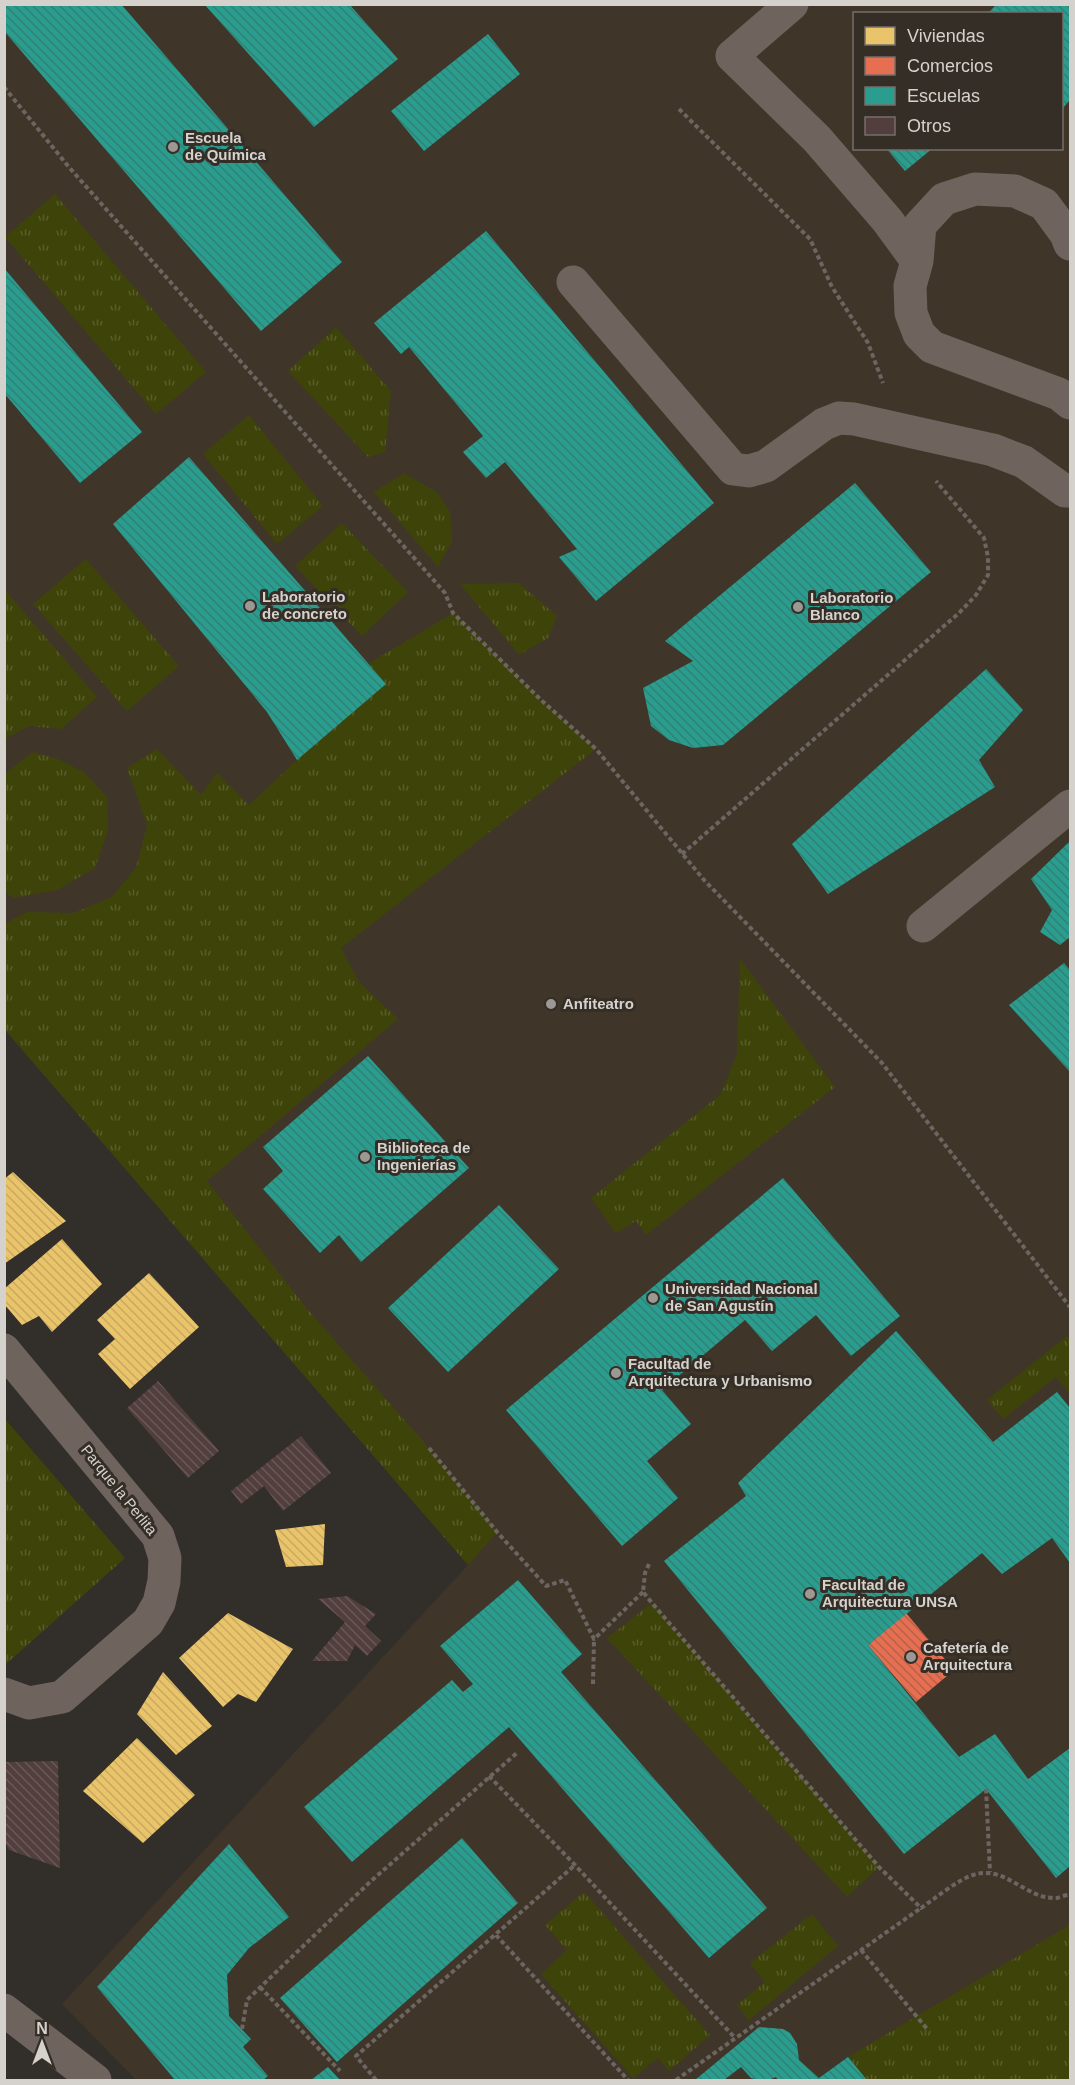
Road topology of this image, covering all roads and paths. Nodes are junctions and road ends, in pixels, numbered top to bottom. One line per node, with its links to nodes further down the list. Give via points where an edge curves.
1 (792, 4): 5 (street, via 732,56 817,139)
2 (4, 87): 11 (path, via 68,166 445,593 453,613 596,749)
3 (679, 109): 8 (path, via 810,239 832,287 868,343)
4 (1071, 244): 5 (street, via 1044,204 1015,191 975,189 944,199 920,225)
5 (917, 261): 7 (street, via 910,286 911,313 919,334 932,347 1059,394)
6 (573, 282): 8 (street, via 733,469 749,471 766,466 824,424 839,418)
7 (1071, 403)
8 (900, 430): 9 (street, via 993,450 1024,462 1065,491); 11 (path, via 919,460 984,538 988,575 959,613)
9 (1071, 491)
10 (1071, 806): 12 (street)
11 (682, 854): 13 (path, via 882,1063)
12 (923, 926)
13 (1071, 1306)
14 (4, 1350): 20 (street, Parque la Perlita, via 158,1536 165,1558 159,1603 148,1622 62,1697 29,1703)
15 (429, 1448): 18 (path, via 546,1586 565,1580)
16 (649, 1564): 17 (path)
17 (643, 1592): 18 (path); 27 (path, via 879,1867)
18 (594, 1639): 19 (path)
19 (593, 1684)
20 (4, 1694)
21 (518, 1752): 22 (path)
22 (489, 1776): 24 (path); 30 (path)
23 (986, 1789): 25 (path)
24 (575, 1865): 28 (path); 34 (path)
25 (990, 1872): 26 (path, via 1041,1895 1057,1898); 27 (path, via 972,1875)
26 (1071, 1894)
27 (921, 1908): 29 (path)
28 (496, 1935): 37 (path, via 356,2056); 38 (path)
29 (861, 1950): 33 (path); 34 (path)
30 (260, 1987): 32 (path, via 247,2000); 35 (path)
31 (4, 2010): 36 (street)
32 (242, 2029)
33 (928, 2030)
34 (735, 2038): 39 (path)
35 (340, 2071)
36 (95, 2080)
37 (376, 2080)
38 (628, 2080)
39 (676, 2080)

